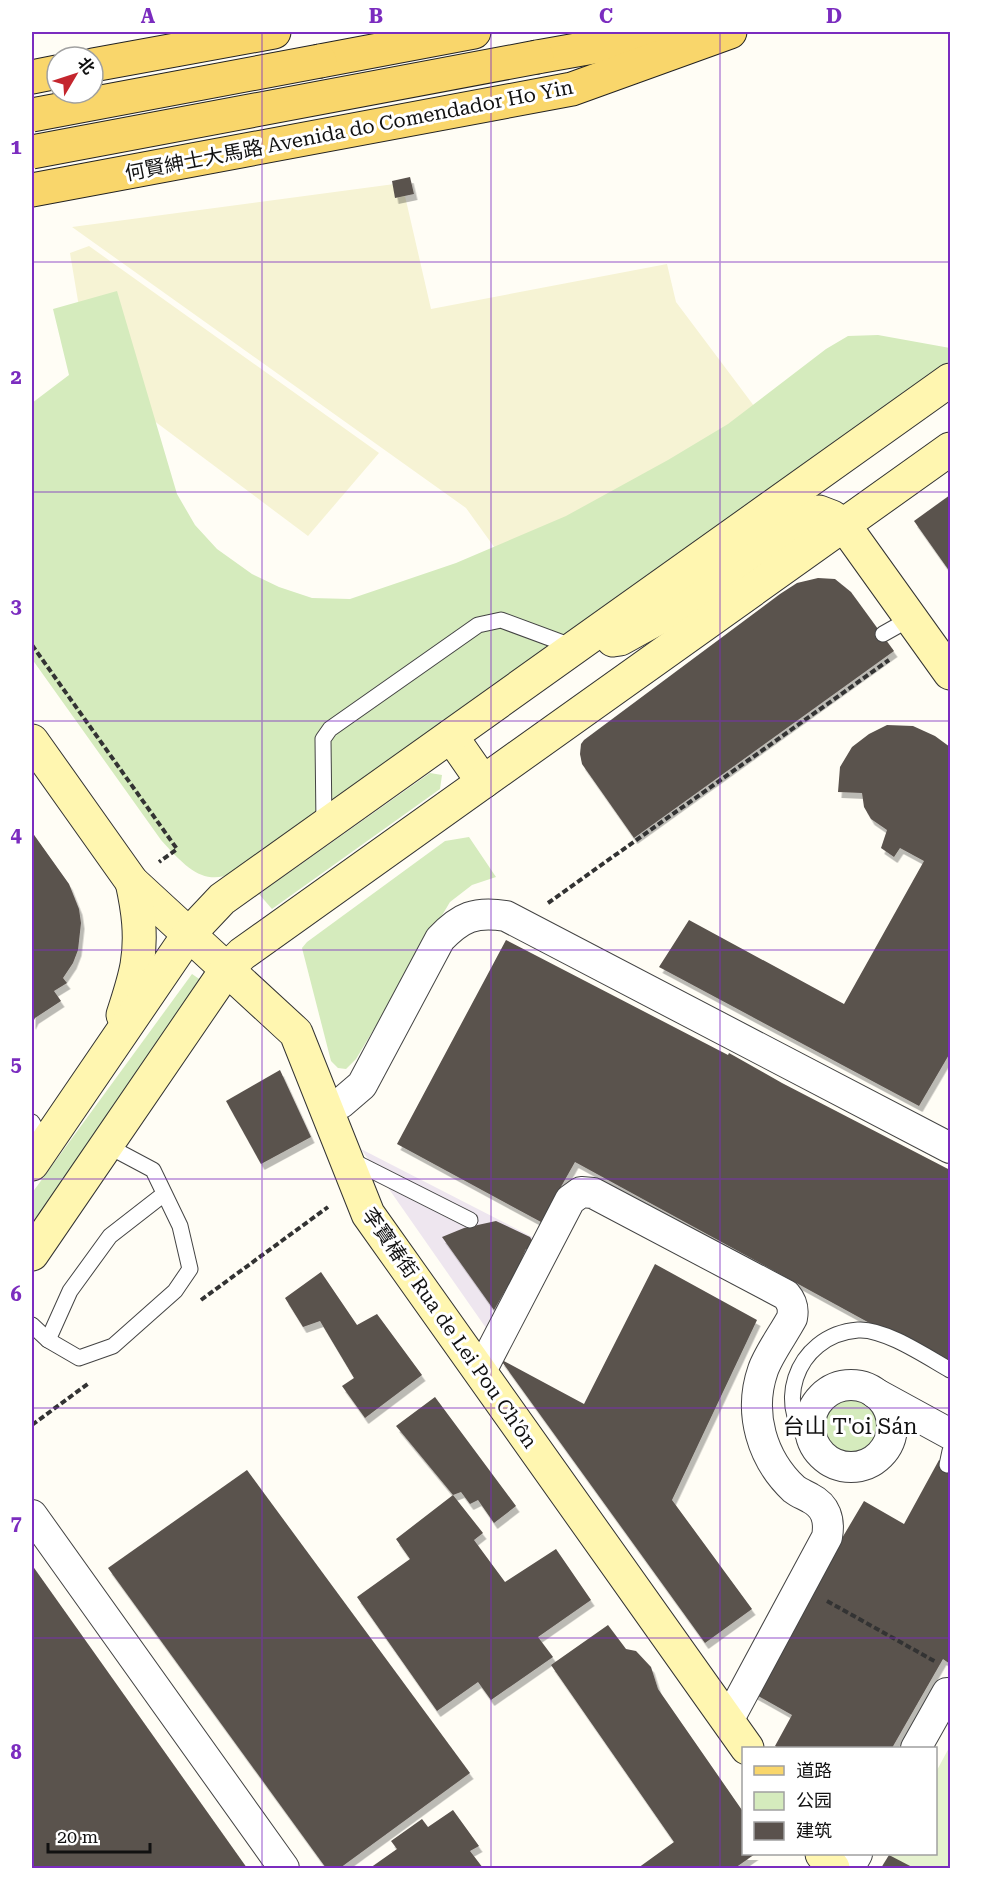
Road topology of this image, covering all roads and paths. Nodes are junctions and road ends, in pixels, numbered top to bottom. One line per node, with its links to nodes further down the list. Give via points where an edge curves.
1 (187, 32): 6 (lane)
2 (274, 32): 6 (main road)
3 (474, 32): 9 (main road, bridge)
4 (678, 32): 10 (main road, 何賢紳士大馬路 Avenida do Comendador Ho Yin, bridge)
5 (730, 32): 11 (main road, 何賢紳士大馬路 Avenida do Comendador Ho Yin, via 572,89)
6 (218, 42): 7 (main road, via 149,48)
7 (105, 61)
8 (105, 74): 11 (main road, via 169,76 186,88 193,108 192,129 185,147)
9 (32, 115)
10 (32, 152)
11 (171, 164): 12 (main road, 何賢紳士大馬路 Avenida do Comendador Ho Yin)
12 (32, 190)
13 (951, 380): 18 (main road)
14 (951, 449): 15 (main road)
15 (844, 525): 16 (main road); 18 (main road, via 819,512 791,523 658,618 620,639); 22 (main road)
16 (904, 625): 19 (main road); 25 (path)
17 (32, 645): 24 (path, via 177,849)
18 (576, 647): 20 (main road); 23 (lane, via 501,620 477,625 330,729 323,739)
19 (951, 673)
20 (450, 736): 22 (main road); 23 (main road)
21 (32, 741): 24 (main road, 李寶椿街 Rua de Lei Pou Ch'ôn)
22 (483, 782): 27 (main road, via 242,954)
23 (324, 828): 26 (main road, via 222,899)
24 (132, 882): 26 (main road, 李寶椿街 Rua de Lei Pou Ch'ôn); 28 (main road, via 140,937 137,966)
25 (519, 923): 29 (street, via 487,913 469,916 452,926 440,939 362,1085 341,1102); 32 (street)
26 (189, 934): 27 (main road, 李寶椿街 Rua de Lei Pou Ch'ôn); 28 (main road)
27 (227, 969): 29 (main road, 李寶椿街 Rua de Lei Pou Ch'ôn, via 296,1034); 31 (main road)
28 (117, 1040): 30 (main road)
29 (326, 1108): 33 (main road, 李寶椿街 Rua de Lei Pou Ch'ôn)
30 (36, 1143)
31 (106, 1145): 34 (lane, via 153,1170); 36 (main road)
32 (951, 1148)
33 (345, 1157): 35 (lane); 40 (main road, 李寶椿街 Rua de Lei Pou Ch'ôn, via 368,1214)
34 (164, 1194): 38 (lane, via 110,1236 70,1291); 38 (lane, via 180,1226 190,1269 175,1291 113,1346 79,1358)
35 (470, 1220)
36 (32, 1254)
37 (32, 1325): 38 (lane)
38 (48, 1340)
39 (951, 1370): 43 (lane, via 881,1333 860,1330 837,1334 818,1344 803,1360 794,1381 792,1403 797,1425)
40 (480, 1372): 44 (street, via 570,1200 581,1192 593,1193 790,1300 792,1318 763,1370 756,1401 759,1433 772,1463 796,1490); 49 (main road, 李寶椿街 Rua de Lei Pou Ch'ôn)
41 (874, 1393): 42 (street); 43 (street, via 851,1385 827,1392 818,1401 810,1425); 43 (street, via 890,1414 889,1442 881,1454 857,1467 843,1467)
42 (951, 1434)
43 (819, 1452): 44 (street)
44 (807, 1496): 46 (street, via 823,1508 829,1527)
45 (32, 1515): 54 (street)
46 (800, 1586): 47 (path); 49 (street)
47 (940, 1665)
48 (951, 1695): 51 (street, via 947,1694)
49 (728, 1720): 50 (main road, 李寶椿街 Rua de Lei Pou Ch'ôn)
50 (746, 1747)
51 (917, 1747)
52 (823, 1855): 55 (main road)
53 (856, 1855): 56 (street)
54 (284, 1869)
55 (833, 1869)
56 (849, 1869)

